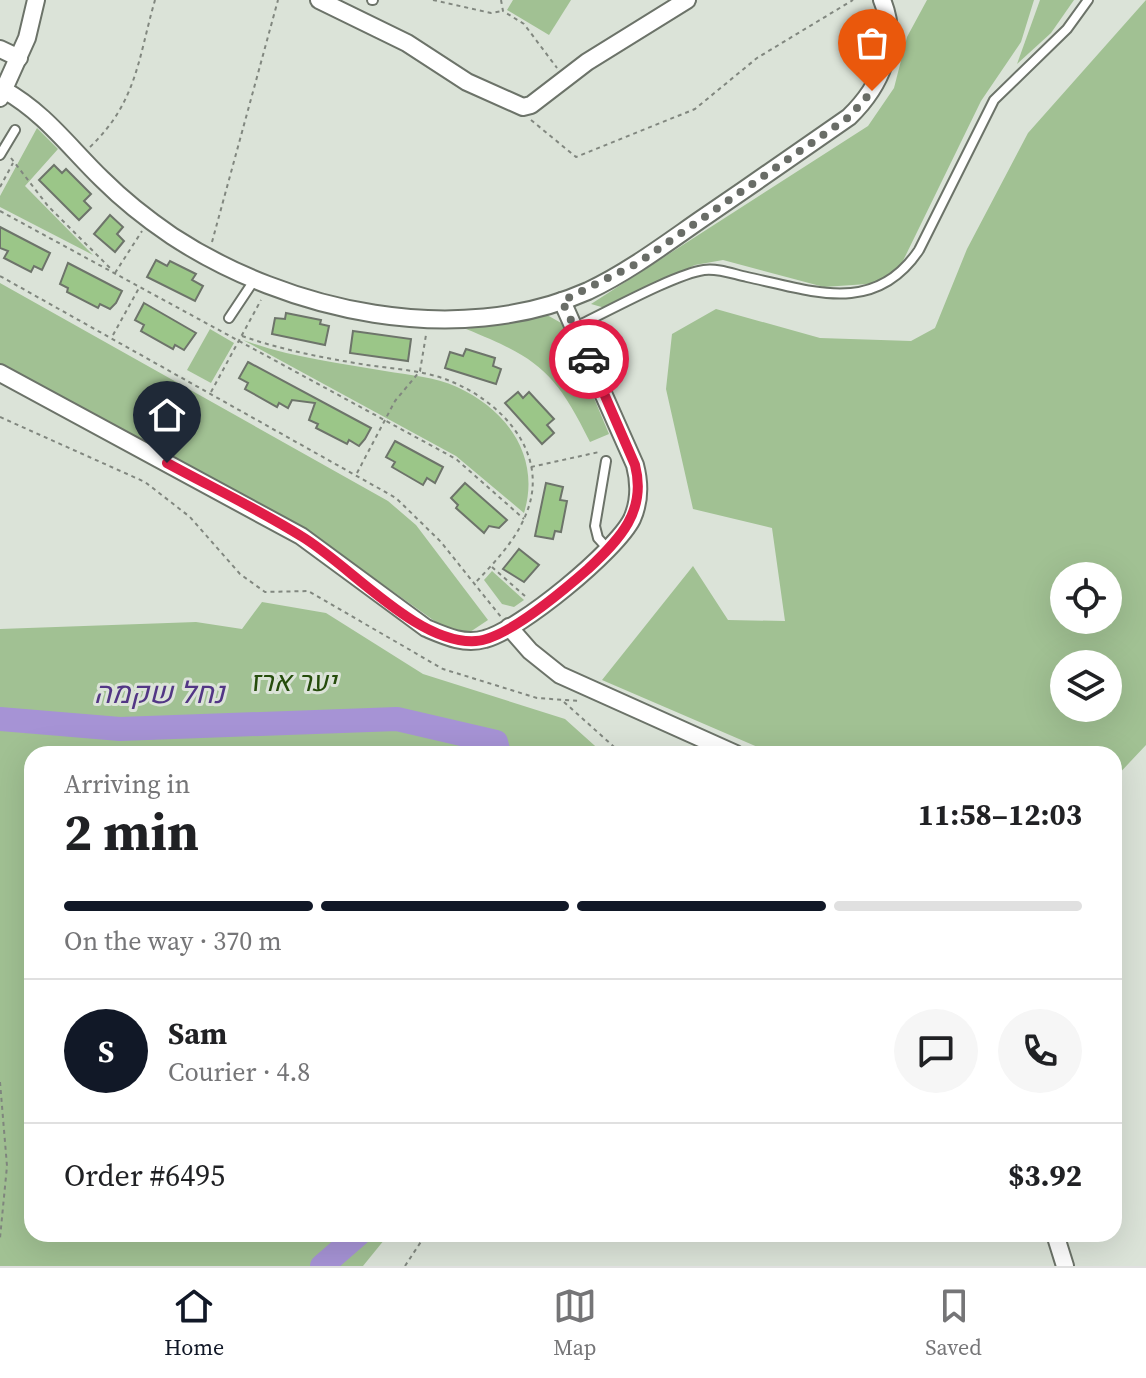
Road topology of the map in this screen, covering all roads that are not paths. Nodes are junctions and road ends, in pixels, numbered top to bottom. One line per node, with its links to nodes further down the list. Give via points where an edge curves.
1 (36, 0): 7 (street)
2 (687, 0): 5 (street, via 531,105 513,105)
3 (882, 0): 12 (street, via 891,35 887,53 872,91 856,111 638,263)
4 (1088, 0): 14 (lane, via 1067,29 994,100 919,250 885,286 871,292 830,293 703,270)
5 (328, 2)
6 (0, 49): 7 (street)
7 (19, 58): 8 (street)
8 (2, 94): 11 (street, via 41,113 149,220 208,257)
9 (15, 130): 10 (lane)
10 (2, 152)
11 (262, 282): 12 (street, via 337,305 429,317 519,311); 13 (lane)
12 (562, 301): 14 (street)
13 (229, 318)
14 (575, 327): 17 (street, via 639,483 630,522)
15 (0, 373): 18 (street, via 301,536 426,628 475,641)
16 (606, 461): 17 (lane, via 595,526)
17 (608, 549): 18 (street)
18 (509, 627): 19 (street, via 560,675)
19 (718, 746)
20 (1058, 1242): 21 (street)
21 (1065, 1266)

